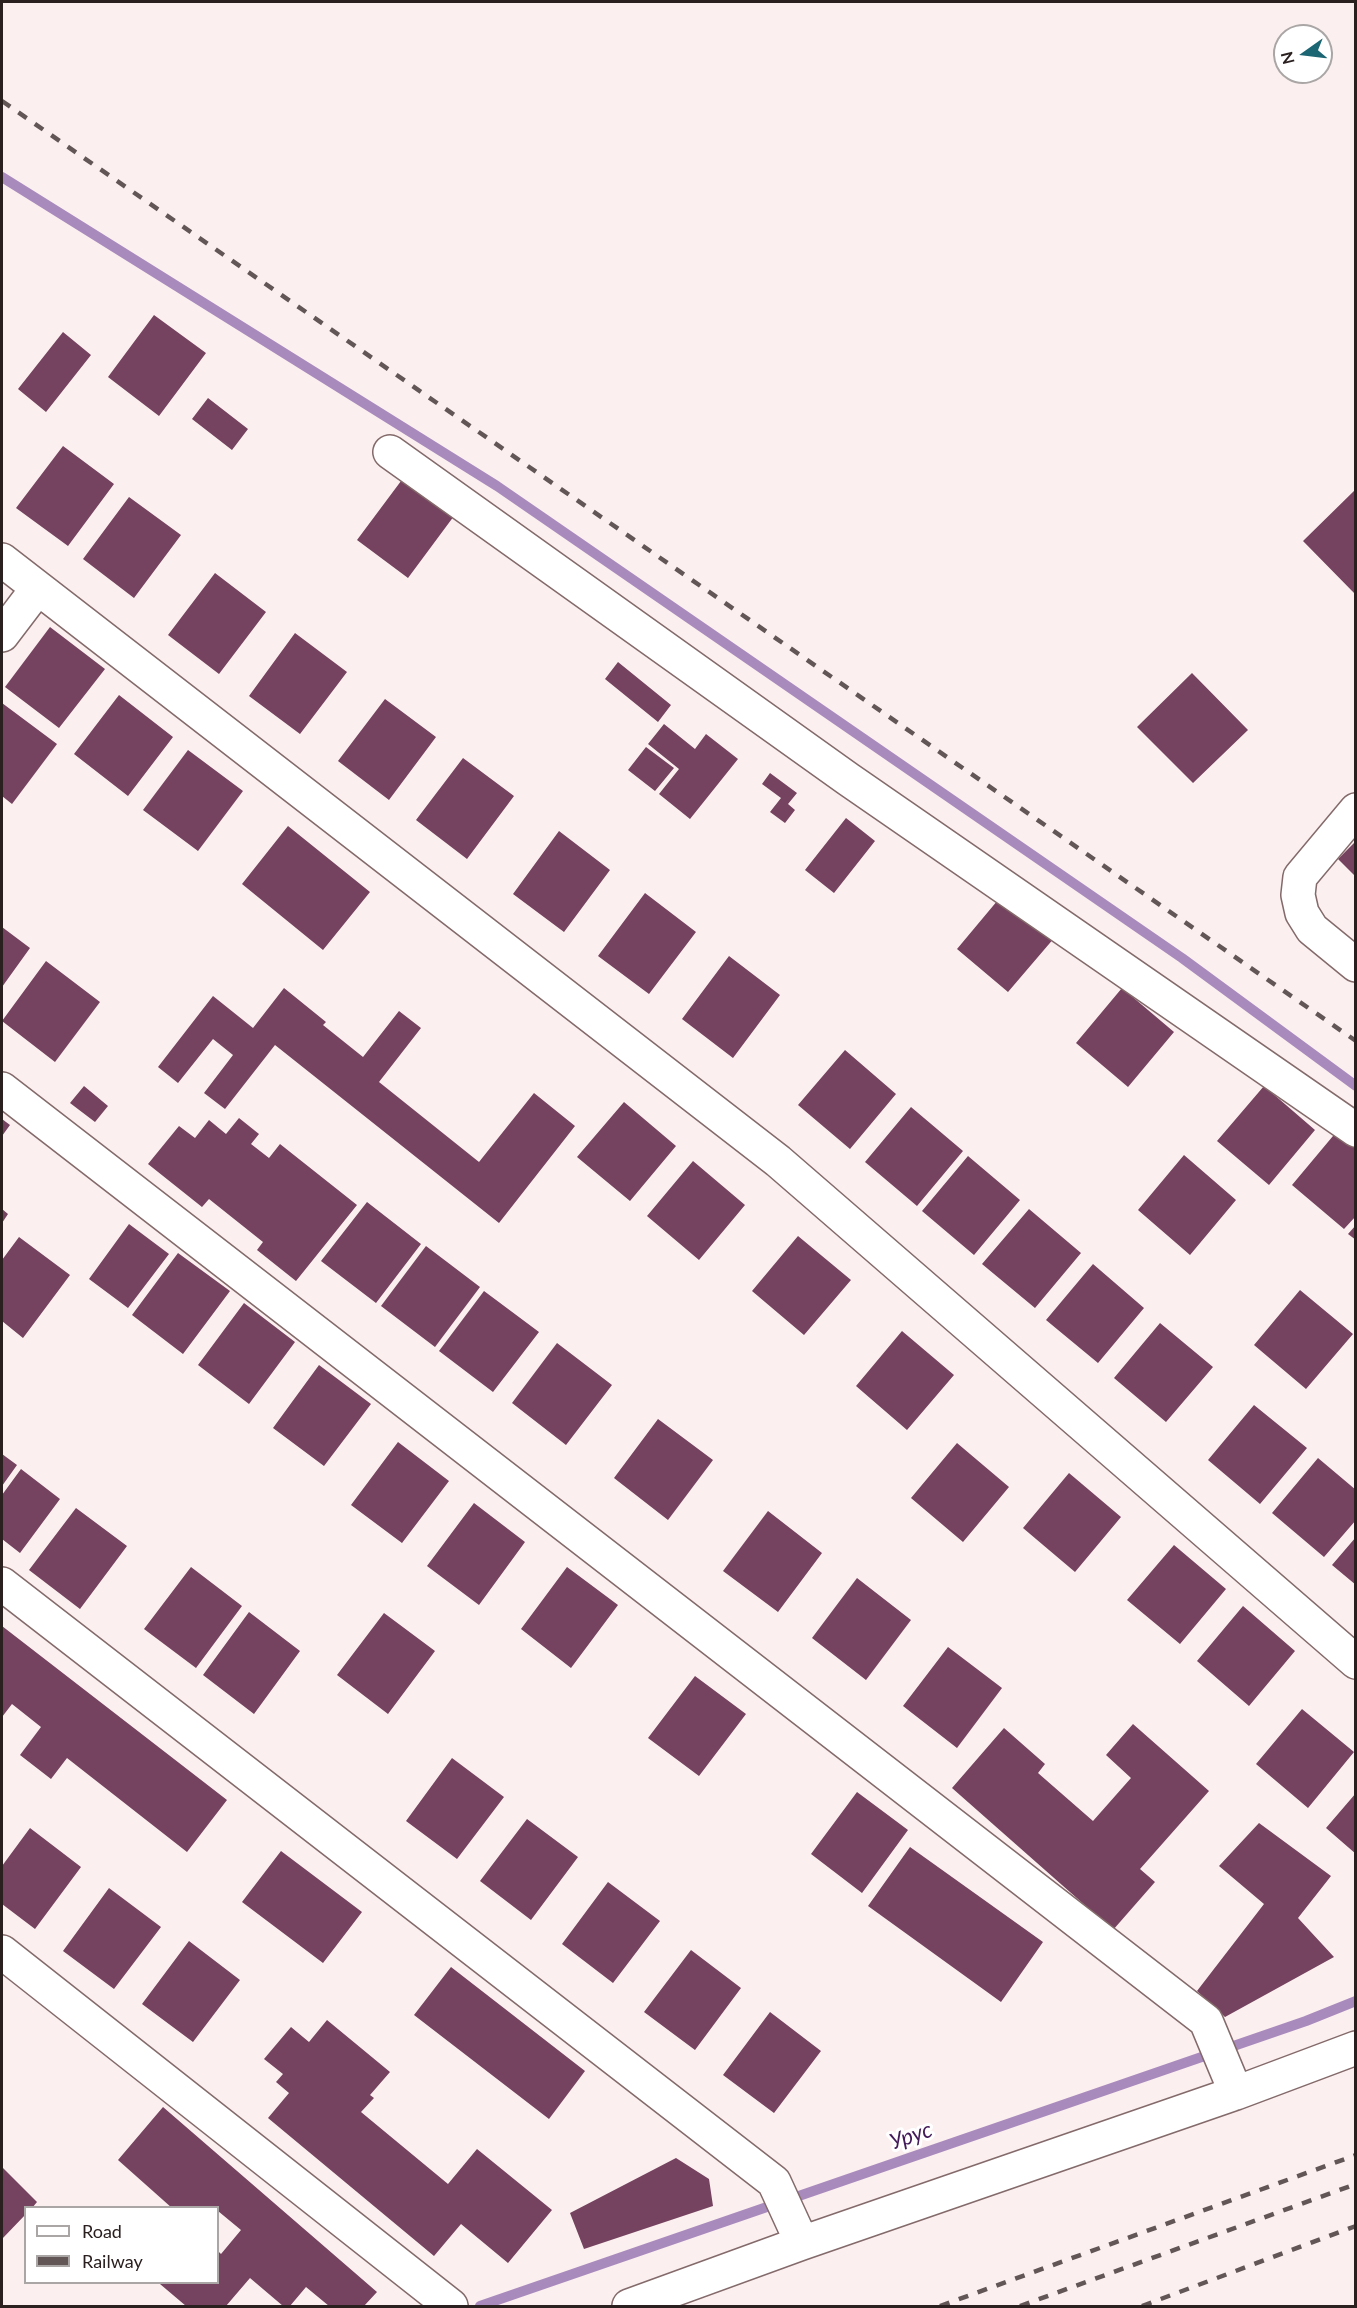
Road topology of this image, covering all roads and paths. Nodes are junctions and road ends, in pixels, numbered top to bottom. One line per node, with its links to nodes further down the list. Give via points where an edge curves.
1 (390, 452): 8 (street, via 848,779)
2 (2, 560): 3 (street)
3 (37, 589): 4 (street); 10 (street, via 778,1161)
4 (2, 634)
5 (1356, 810): 6 (street, via 1300,877 1298,895 1302,913 1312,928)
6 (1356, 965)
7 (2, 1089): 13 (street, via 1206,2021)
8 (1356, 1130)
9 (2, 1584): 14 (street, via 774,2182)
10 (1356, 1662)
11 (2, 1952): 15 (street)
12 (1356, 2048): 13 (street)
13 (1236, 2093): 14 (street)
14 (802, 2243): 16 (street)
15 (450, 2305)
16 (629, 2307)

